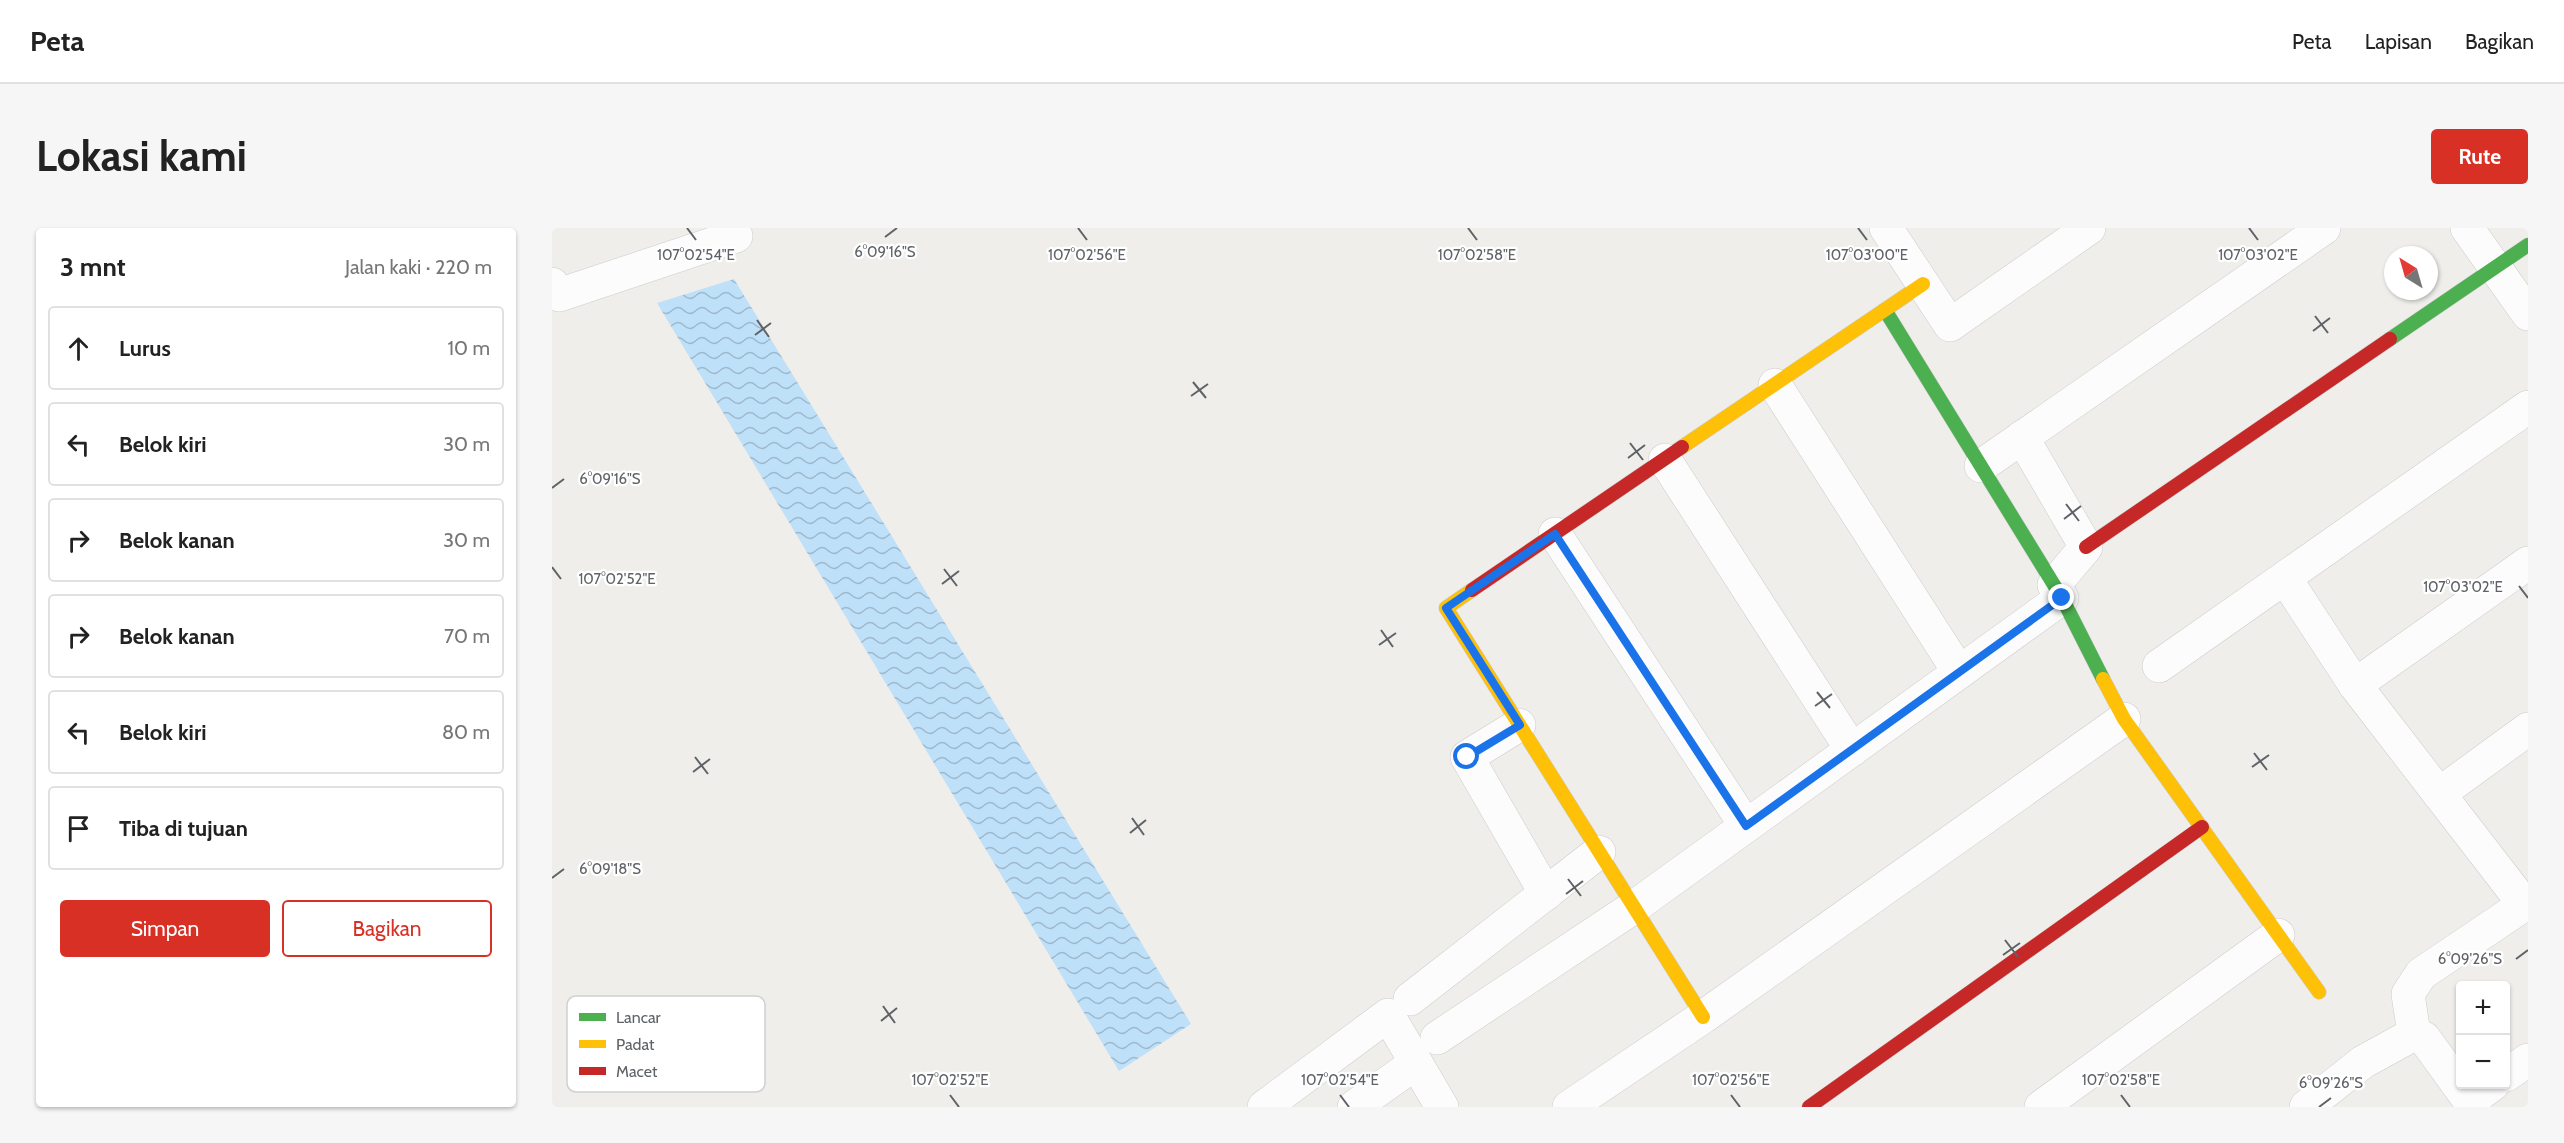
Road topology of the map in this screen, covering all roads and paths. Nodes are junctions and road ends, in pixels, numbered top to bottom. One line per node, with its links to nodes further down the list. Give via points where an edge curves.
1 (1886, 228): 9 (street)
2 (2089, 228): 9 (street, via 1950,325)
3 (2325, 228): 14 (street)
4 (2467, 228): 7 (street)
5 (736, 236): 8 (street, via 559,295)
6 (2528, 244): 7 (street)
7 (2494, 268): 11 (street); 18 (street)
8 (552, 284)
9 (1923, 284): 10 (street)
10 (1885, 310): 12 (street); 16 (street)
11 (2528, 314)
12 (1774, 385): 15 (street); 23 (street)
13 (2528, 407): 20 (street)
14 (2022, 437): 16 (street); 18 (street)
15 (1665, 460): 17 (street); 28 (street)
16 (1981, 466): 21 (street)
17 (1555, 534): 26 (street, via 1446,608); 30 (street)
18 (2086, 547): 21 (street)
19 (2528, 564): 24 (street)
20 (2285, 578): 22 (street); 24 (street)
21 (2058, 591): 23 (street); 25 (street)
22 (2159, 666)
23 (1959, 672): 28 (street)
24 (2355, 685): 29 (street)
25 (2124, 719): 31 (street); 39 (street)
26 (1520, 725): 32 (street); 33 (street, via 1467,757)
27 (2528, 729): 29 (street)
28 (1852, 750): 30 (street)
29 (2439, 794): 34 (street)
30 (1746, 826): 35 (street)
31 (2202, 827): 36 (street); 50 (street)
32 (1599, 852): 33 (street); 35 (street)
33 (1546, 894): 38 (street)
34 (2526, 903): 40 (street, via 2421,974 2408,994)
35 (1634, 907): 39 (street); 41 (street)
36 (2278, 934): 37 (street); 51 (street)
37 (2319, 992)
38 (1410, 999)
39 (1703, 1017): 49 (street)
40 (2414, 1034): 45 (street, via 2424,1038); 52 (street, via 2363,1062)
41 (1437, 1038)
42 (2528, 1060): 44 (street)
43 (1416, 1063): 46 (street, via 1388,1015); 47 (street); 48 (street)
44 (2510, 1073)
45 (2479, 1097)
46 (1264, 1107)
47 (1354, 1107)
48 (1442, 1107)
49 (1569, 1107)
50 (1809, 1107)
51 (2041, 1107)
52 (2306, 1107)

